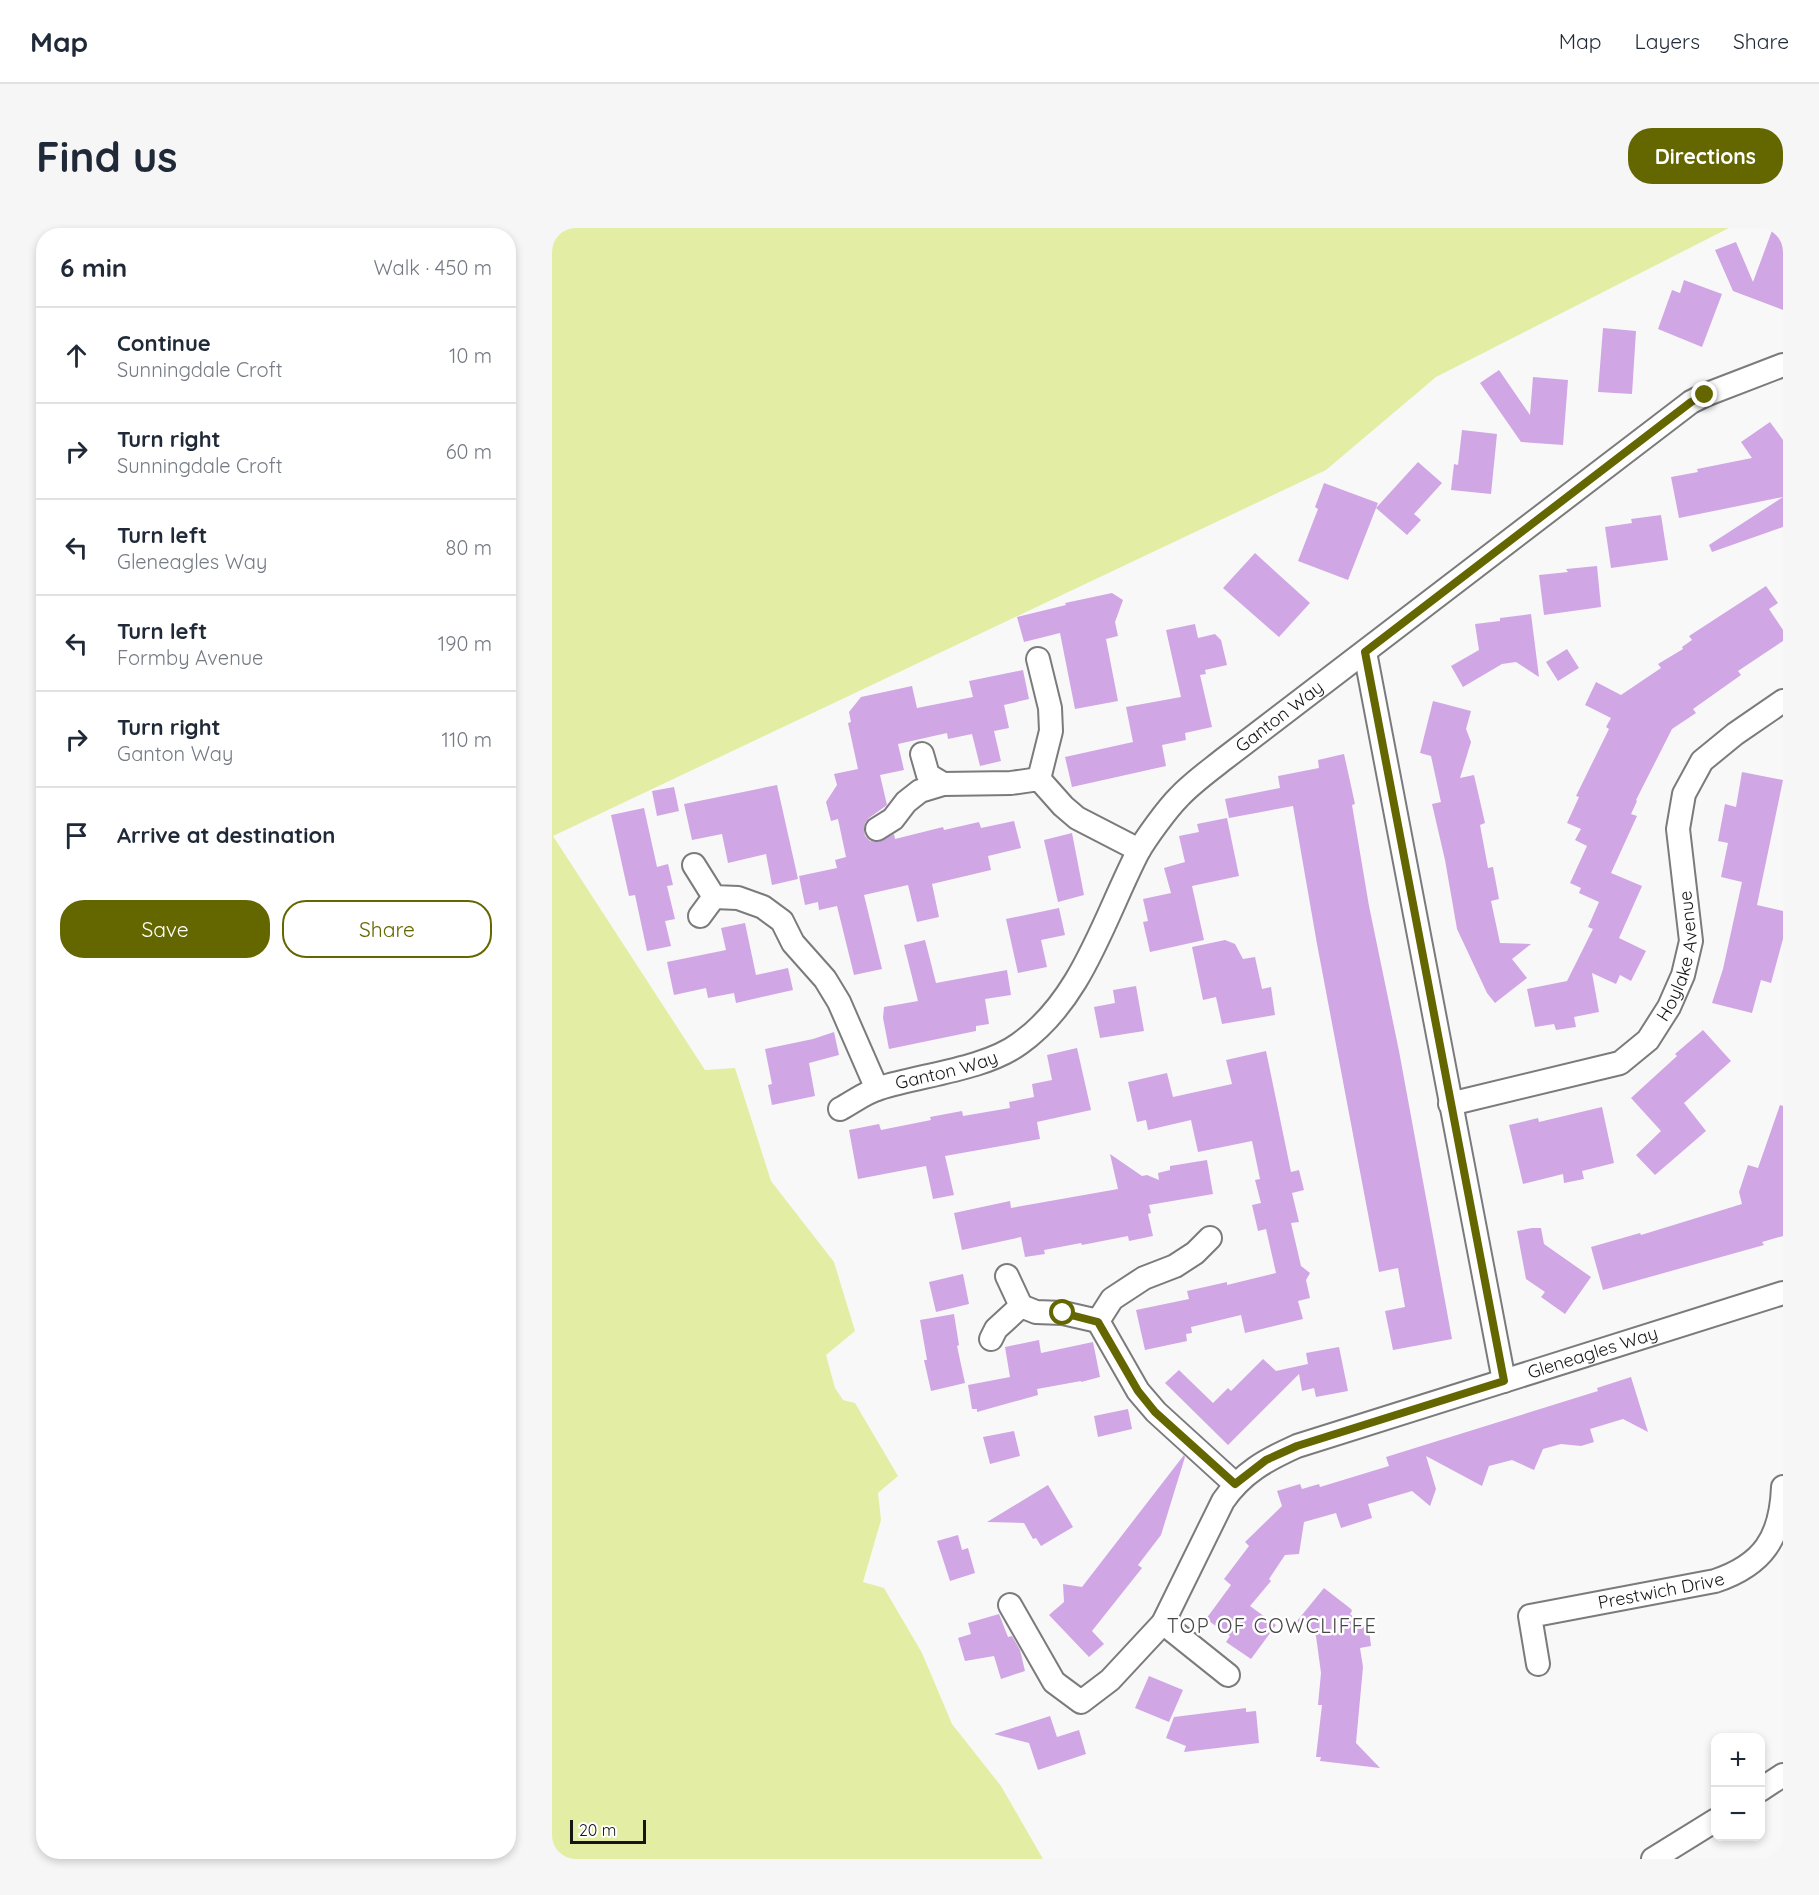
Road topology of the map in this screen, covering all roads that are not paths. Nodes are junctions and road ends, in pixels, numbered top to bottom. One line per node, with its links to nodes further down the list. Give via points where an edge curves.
1 (1783, 365): 2 (street, Ganton Way, via 1691,402)
2 (1365, 652): 9 (street, Ganton Way, via 1178,798); 14 (street)
3 (1038, 659): 6 (street, via 1050,708 1051,731)
4 (1783, 701): 14 (street, Hoylake Avenue, via 1702,762 1684,794 1677,829 1692,941 1669,1007 1648,1040 1620,1063)
5 (922, 754): 7 (street, via 928,775)
6 (1039, 779): 7 (street); 9 (street, via 1077,818)
7 (943, 784): 8 (street, via 921,791)
8 (877, 829)
9 (1139, 850): 13 (street, Ganton Way, via 1082,967 1055,1011 1039,1028 995,1058)
10 (694, 865): 11 (street)
11 (714, 897): 12 (street); 13 (street, via 738,898 764,907 782,921 793,943 825,979 839,1002)
12 (700, 916)
13 (877, 1089): 15 (street, Ganton Way)
14 (1450, 1104): 22 (street)
15 (840, 1109)
16 (1210, 1238): 20 (street, via 1175,1266 1144,1278 1112,1299)
17 (1007, 1276): 19 (street)
18 (1783, 1293): 22 (street, Gleneagles Way)
19 (1021, 1306): 20 (street); 21 (street, via 996,1329)
20 (1098, 1322): 23 (street, via 1138,1391)
21 (991, 1339)
22 (1504, 1381): 23 (street, Gleneagles Way, via 1297,1446 1266,1460)
23 (1235, 1484): 26 (street, Gleneagles Way)
24 (1783, 1487): 27 (street, Prestwich Drive, via 1779,1522 1772,1538 1755,1561 1736,1574 1530,1616)
25 (1010, 1605): 26 (street, Gleneagles Way, via 1054,1682 1081,1702 1110,1680)
26 (1163, 1623): 28 (street)
27 (1538, 1664)
28 (1228, 1674)
29 (1783, 1775): 30 (street)
30 (1765, 1787)
31 (1711, 1823): 32 (street)
32 (1653, 1859)

